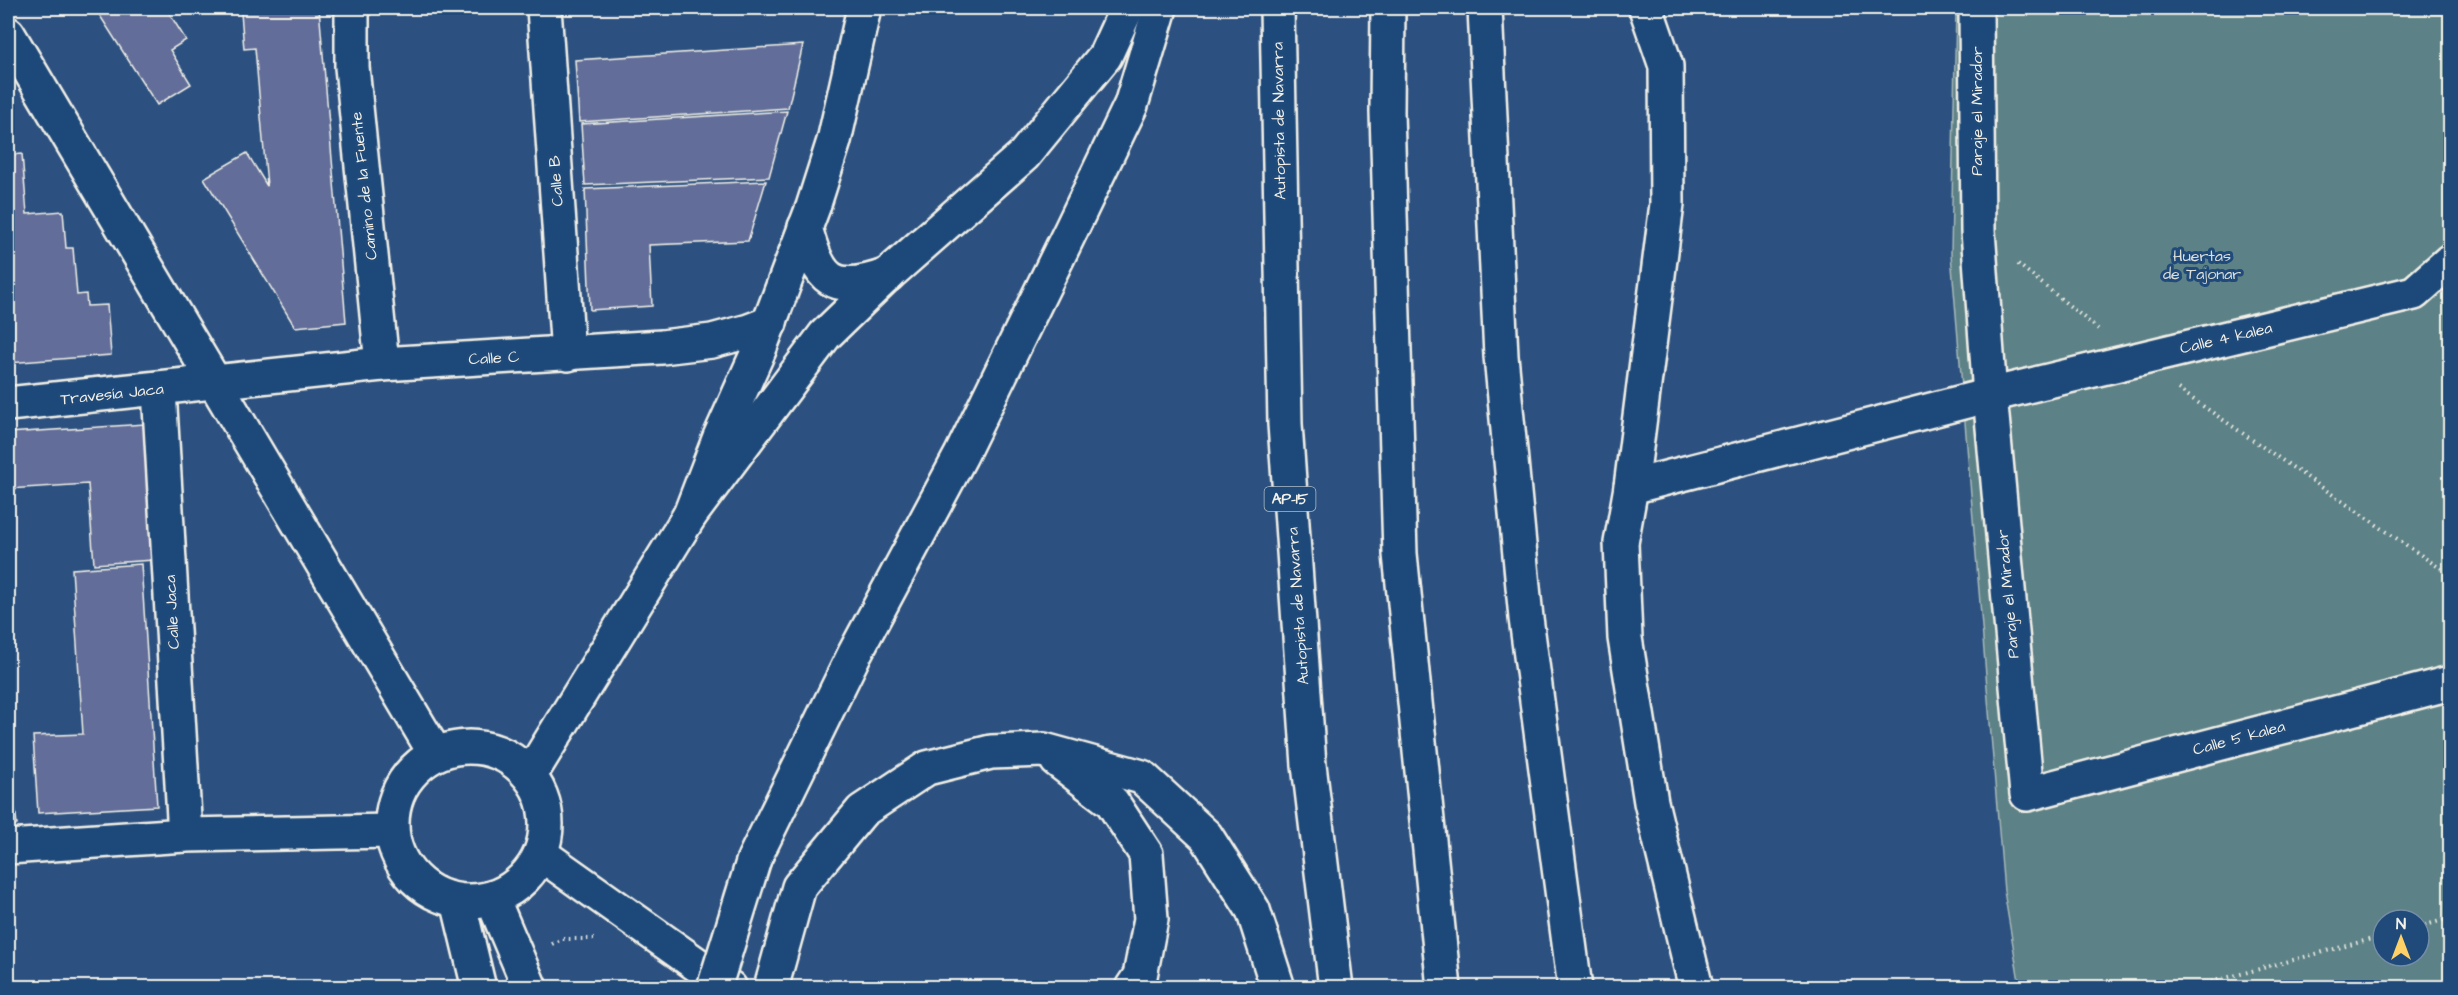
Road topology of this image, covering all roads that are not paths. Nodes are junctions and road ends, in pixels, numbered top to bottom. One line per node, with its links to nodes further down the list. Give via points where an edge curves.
1 (352, 8): 17 (main road, Camino de la Fuente, via 352,67)
2 (544, 8): 16 (main road, Calle B)
3 (864, 8): 12 (main road, via 834,141)
4 (1127, 8): 14 (main road, via 1105,56 1024,155)
5 (1160, 8): 37 (main road, bridge, via 1131,105 961,455 855,653 754,859)
6 (1276, 8): 42 (main road, Autopista de Navarra / AP-15, via 1285,424 1309,765)
7 (1388, 8): 43 (main road, via 1387,112 1400,554)
8 (1485, 8): 44 (main road, via 1501,356 1526,618)
9 (1646, 8): 22 (main road, via 1666,66 1667,204)
10 (1976, 8): 20 (main road, Paraje el Mirador, via 1978,231)
11 (8, 34): 18 (main road)
12 (805, 227): 14 (main road, via 817,267 837,282 861,284); 15 (main road)
13 (2451, 261): 20 (main road, Calle 4 kalea, via 2414,293)
14 (889, 274): 23 (main road, via 825,335)
15 (770, 322): 16 (main road, Calle C, via 712,341); 23 (main road)
16 (568, 354): 17 (main road, Calle C)
17 (382, 364): 18 (main road, Calle C)
18 (217, 382): 19 (main road, Travesía Jaca); 26 (main road)
19 (159, 390): 21 (main road, Travesía Jaca); 30 (main road, Calle Jaca)
20 (1990, 395): 22 (main road); 28 (main road, Paraje el Mirador)
21 (8, 404)
22 (1631, 487): 45 (main road, via 1621,543 1625,638 1651,802)
23 (690, 515): 27 (main road)
24 (2451, 682): 28 (main road, Calle 5 kalea)
25 (1044, 750): 39 (main road, via 991,752 927,768 862,810 799,887); 40 (main road, via 1112,802 1146,854 1151,919 1140,976); 41 (main road, via 1142,777 1206,836 1253,910)
26 (435, 753): 27 (main road, via 460,747 486,748 510,758); 29 (main road, via 415,767 400,786 392,808)
27 (530, 775): 32 (main road, via 541,792 546,813 547,834)
28 (2026, 794)
29 (391, 831): 30 (main road); 34 (main road, via 398,856 412,878 433,893)
30 (185, 835): 31 (main road)
31 (8, 847)
32 (541, 854): 33 (main road, via 512,889); 38 (main road)
33 (492, 898): 34 (main road); 35 (main road)
34 (458, 901): 36 (main road)
35 (524, 975)
36 (479, 987)
37 (714, 987)
38 (730, 987)
39 (771, 987)
40 (1132, 987)
41 (1278, 987)
42 (1336, 987)
43 (1444, 987)
44 (1575, 987)
45 (1696, 987)

